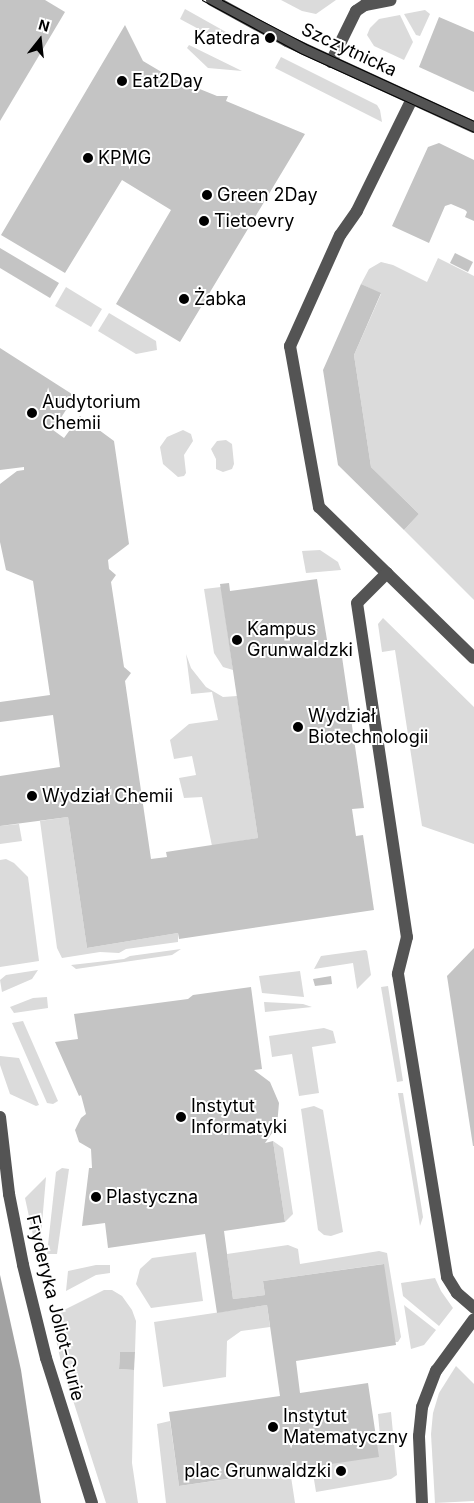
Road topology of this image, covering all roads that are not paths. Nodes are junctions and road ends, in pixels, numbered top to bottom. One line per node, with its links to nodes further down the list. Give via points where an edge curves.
1 (212, 0): 3 (street, Szczytnicka)
2 (392, 0): 3 (street, via 365,5 356,12)
3 (331, 62): 4 (street, Szczytnicka)
4 (412, 99): 5 (street, Szczytnicka); 6 (street, via 357,211 340,235 290,346 319,507)
5 (474, 127)
6 (387, 573): 7 (street); 9 (street, via 357,603 407,936 398,974 447,1277 457,1293)
7 (474, 658)
8 (0, 1117): 11 (street, Fryderyka Joliot-Curie, via 9,1194 23,1265 46,1358)
9 (474, 1308)
10 (474, 1319): 12 (street, via 436,1371 421,1411)
11 (92, 1503)
12 (422, 1503)

